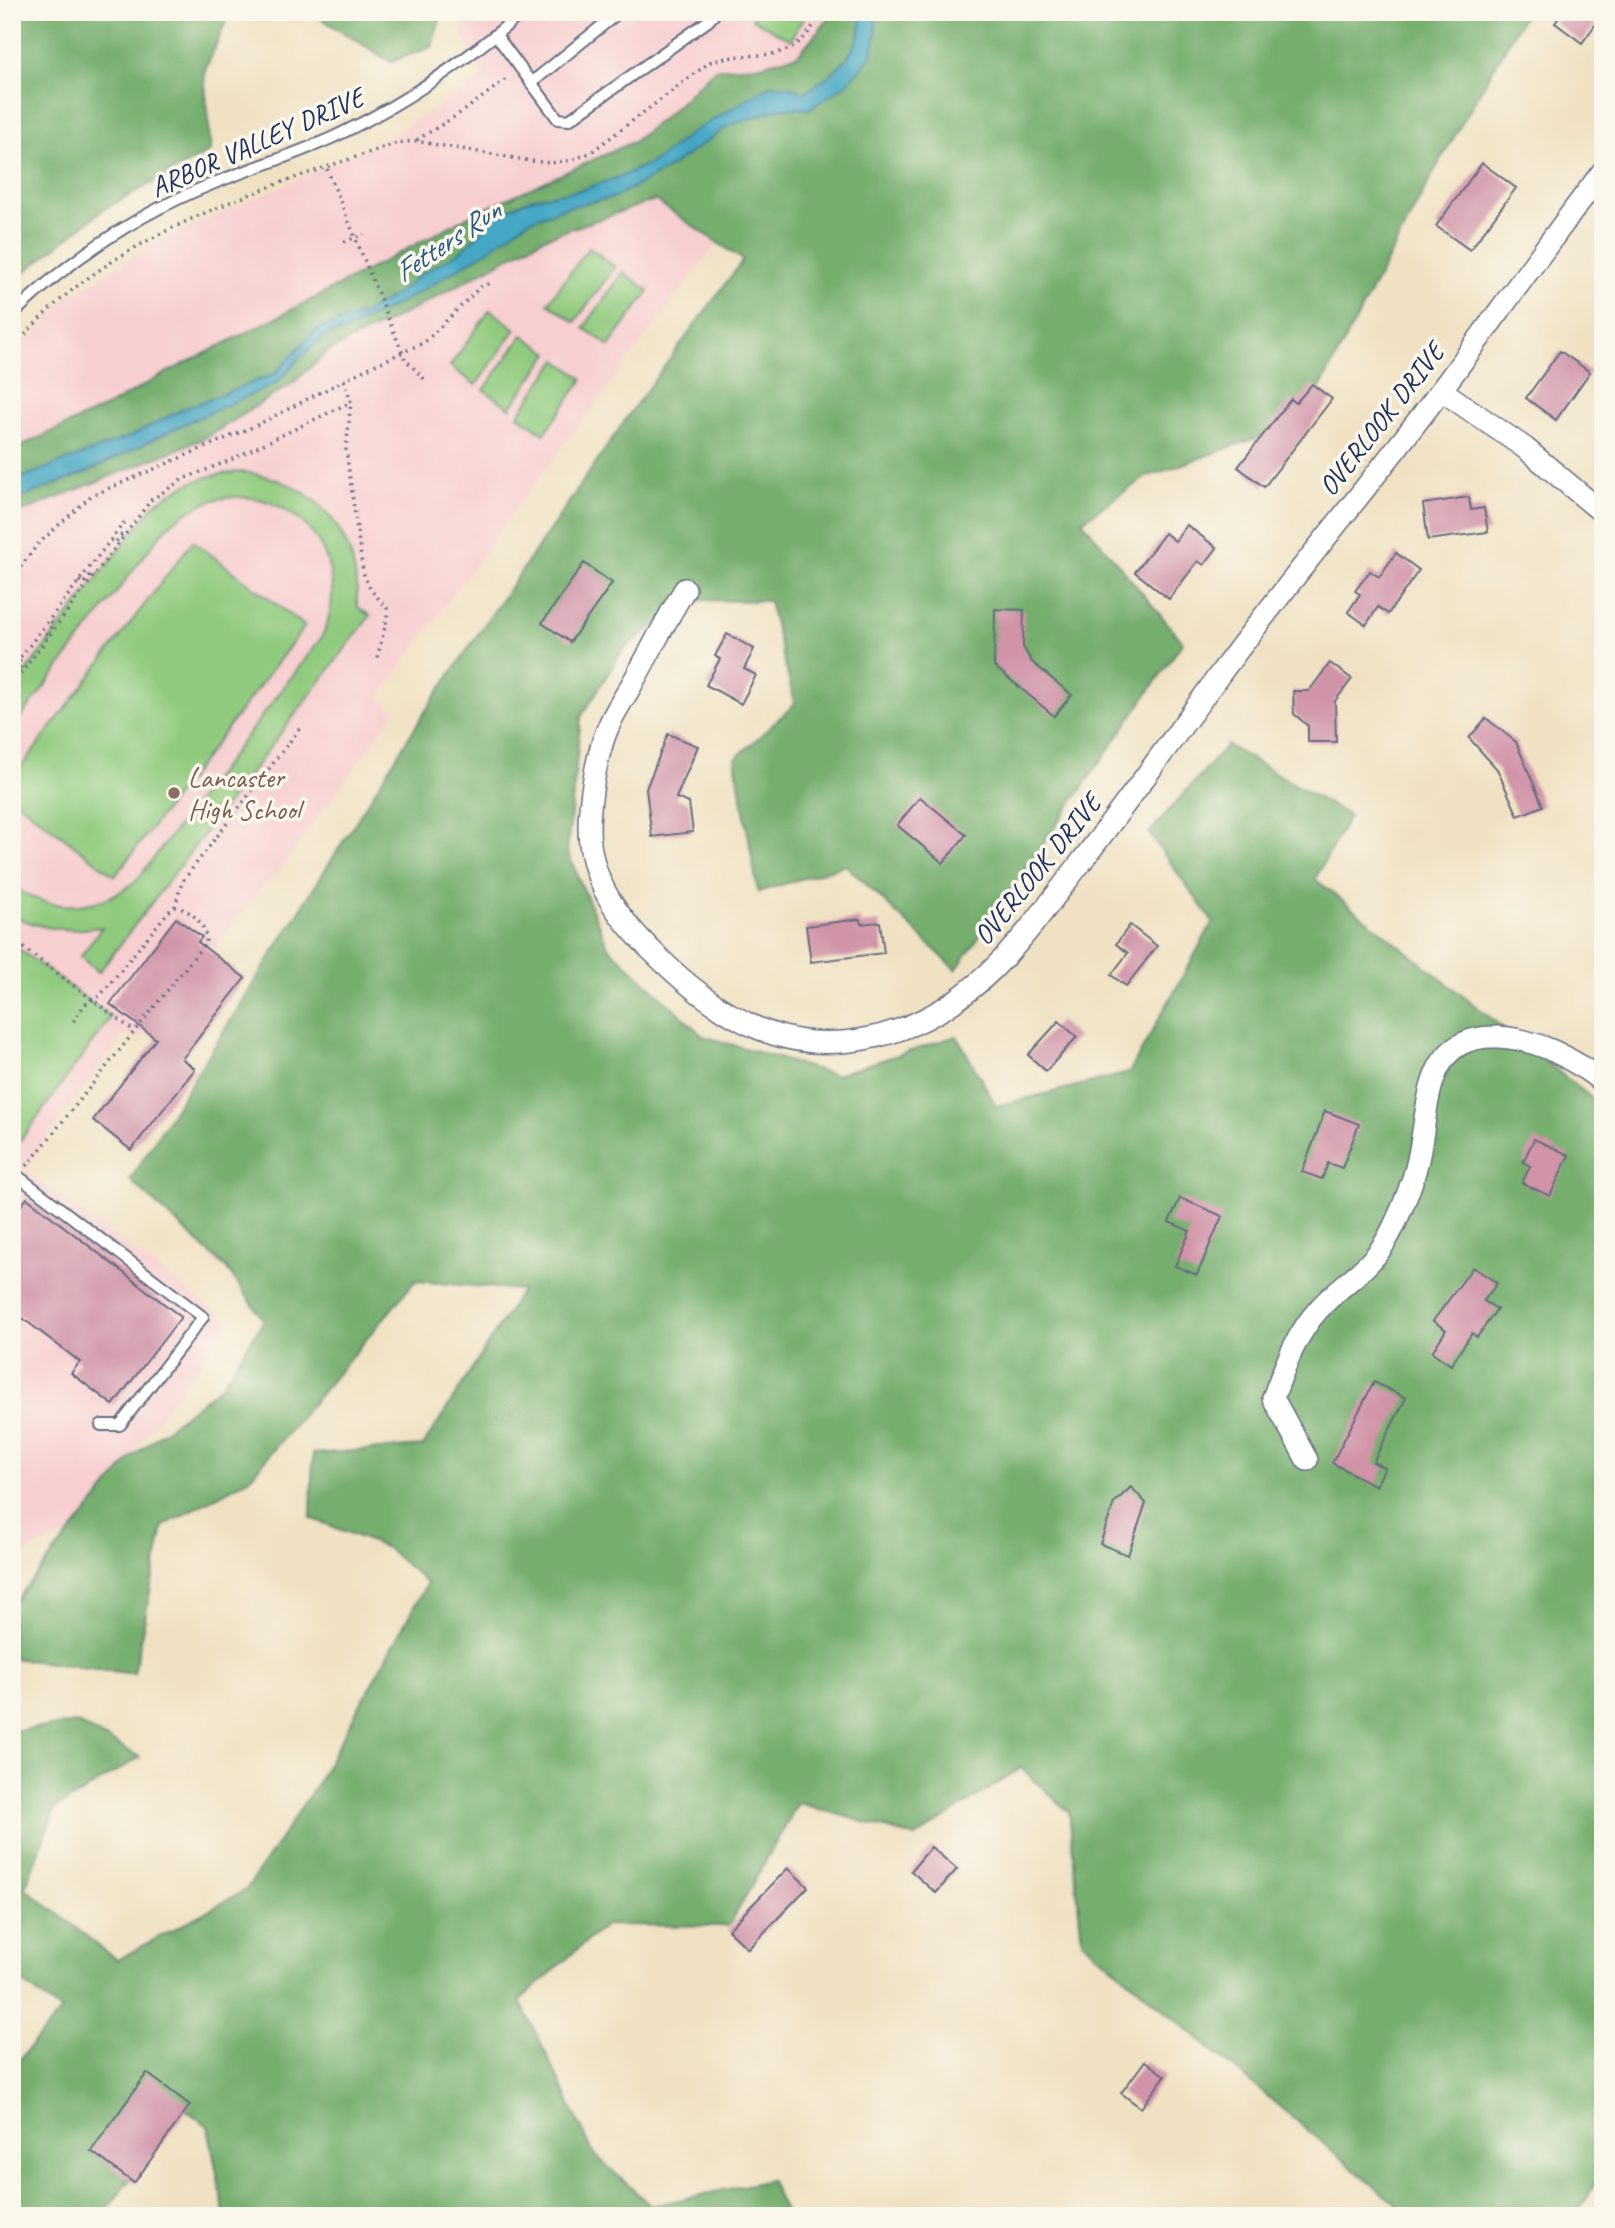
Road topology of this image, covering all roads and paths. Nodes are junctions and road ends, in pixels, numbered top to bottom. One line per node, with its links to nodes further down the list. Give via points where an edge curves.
1 (523, 12): 5 (lane, ARBOR VALLEY DRIVE)
2 (619, 12): 7 (lane)
3 (716, 12): 7 (lane, via 569,120 558,119)
4 (821, 12): 8 (path, via 801,43 790,50 710,62 590,153 572,160 531,161)
5 (496, 35): 6 (lane); 15 (lane, ARBOR VALLEY DRIVE, via 354,127 210,184 117,231)
6 (520, 68): 7 (lane); 8 (path)
7 (531, 83)
8 (415, 141): 9 (path, via 397,143)
9 (327, 169): 12 (path); 16 (path, via 209,210 142,245 67,296)
10 (1603, 171): 20 (street, OVERLOOK DRIVE)
11 (364, 233): 12 (path)
12 (354, 238): 13 (path); 17 (path)
13 (344, 242)
14 (489, 283): 17 (path, via 425,342)
15 (12, 314)
16 (12, 351)
17 (402, 353): 18 (path); 19 (path)
18 (344, 380): 21 (path); 27 (path, via 257,425 91,496 38,544)
19 (425, 380)
20 (1441, 390): 22 (street, via 1525,448); 29 (street, OVERLOOK DRIVE, via 1249,636 1032,927 953,1003 921,1021 870,1039 843,1042 787,1037 736,1018 689,986 628,929 599,882 589,830 600,749)
21 (351, 402): 24 (path, via 165,489); 33 (path, via 346,450 363,572 370,589 387,608)
22 (1603, 513)
23 (126, 520): 25 (path)
24 (126, 534): 25 (path, via 115,543); 26 (path)
25 (111, 540): 28 (path)
26 (94, 576): 28 (path, via 83,584); 31 (path)
27 (12, 578)
28 (79, 581): 30 (path)
29 (685, 589)
30 (49, 621): 31 (path, via 53,624 44,637); 32 (path)
31 (47, 639): 35 (path)
32 (18, 660): 34 (path); 35 (path, via 22,664)
33 (376, 662)
34 (12, 668)
35 (17, 679): 36 (path)
36 (12, 685)
37 (301, 727): 38 (path, via 182,882)
38 (175, 908): 40 (path); 42 (path, via 199,921 205,929 205,942)
39 (12, 939): 40 (path)
40 (92, 1000): 41 (path); 42 (path)
41 (71, 1024)
42 (134, 1031): 44 (path)
43 (1603, 1083): 46 (street, via 1562,1054 1522,1039 1476,1038 1456,1046 1441,1061 1416,1168 1392,1230 1367,1265 1299,1334 1273,1398)
44 (19, 1177): 45 (lane, via 204,1317 120,1424)
45 (101, 1425)
46 (1307, 1460)

